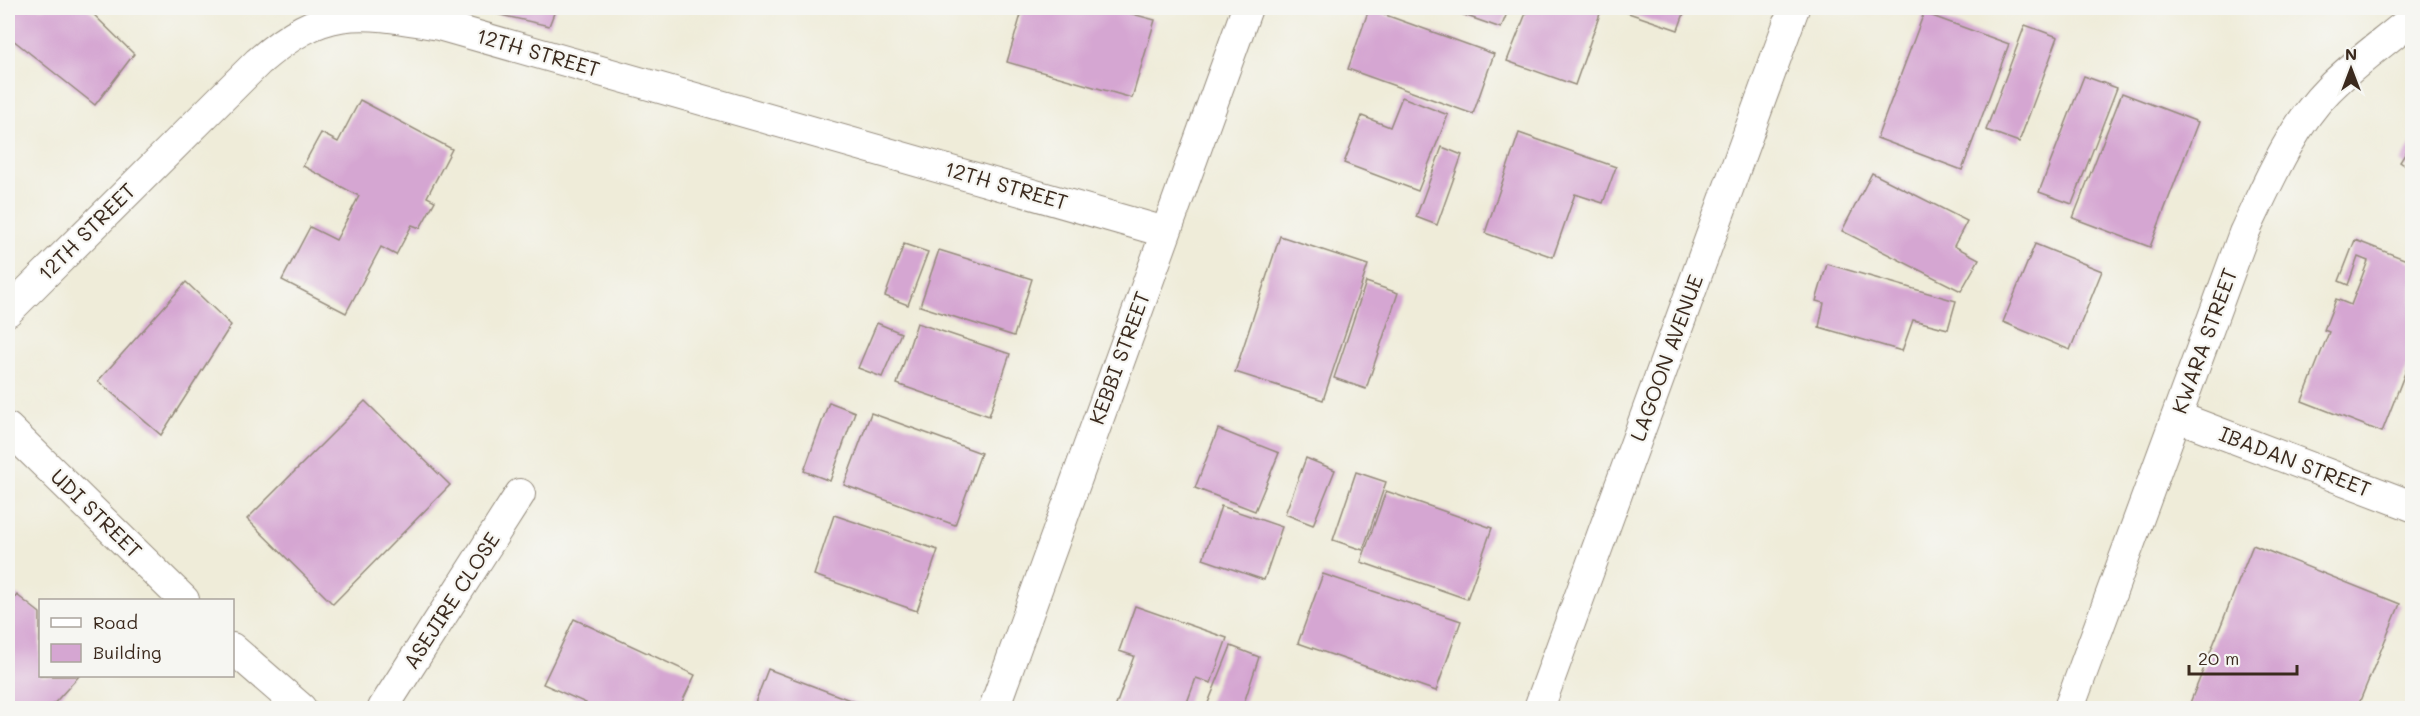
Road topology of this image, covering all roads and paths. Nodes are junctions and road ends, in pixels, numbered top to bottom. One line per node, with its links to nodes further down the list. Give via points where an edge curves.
1 (1247, 8): 4 (street, KEBBI STREET)
2 (1794, 8): 15 (street, LAGOON AVENUE)
3 (2412, 19): 6 (street, KWARA STREET, via 2327,91 2272,174 2244,233)
4 (1165, 232): 5 (street, 12TH STREET, via 439,25 362,14 336,16 280,42); 14 (street, KEBBI STREET)
5 (8, 311)
6 (2178, 417): 9 (street, IBADAN STREET); 16 (street, KWARA STREET)
7 (8, 428): 10 (street, UDI STREET)
8 (520, 494): 13 (street, ASEJIRE CLOSE)
9 (2412, 506)
10 (183, 599)
11 (234, 650): 12 (street)
12 (301, 708)
13 (383, 708)
14 (994, 708)
15 (1539, 708)
16 (2069, 708)

